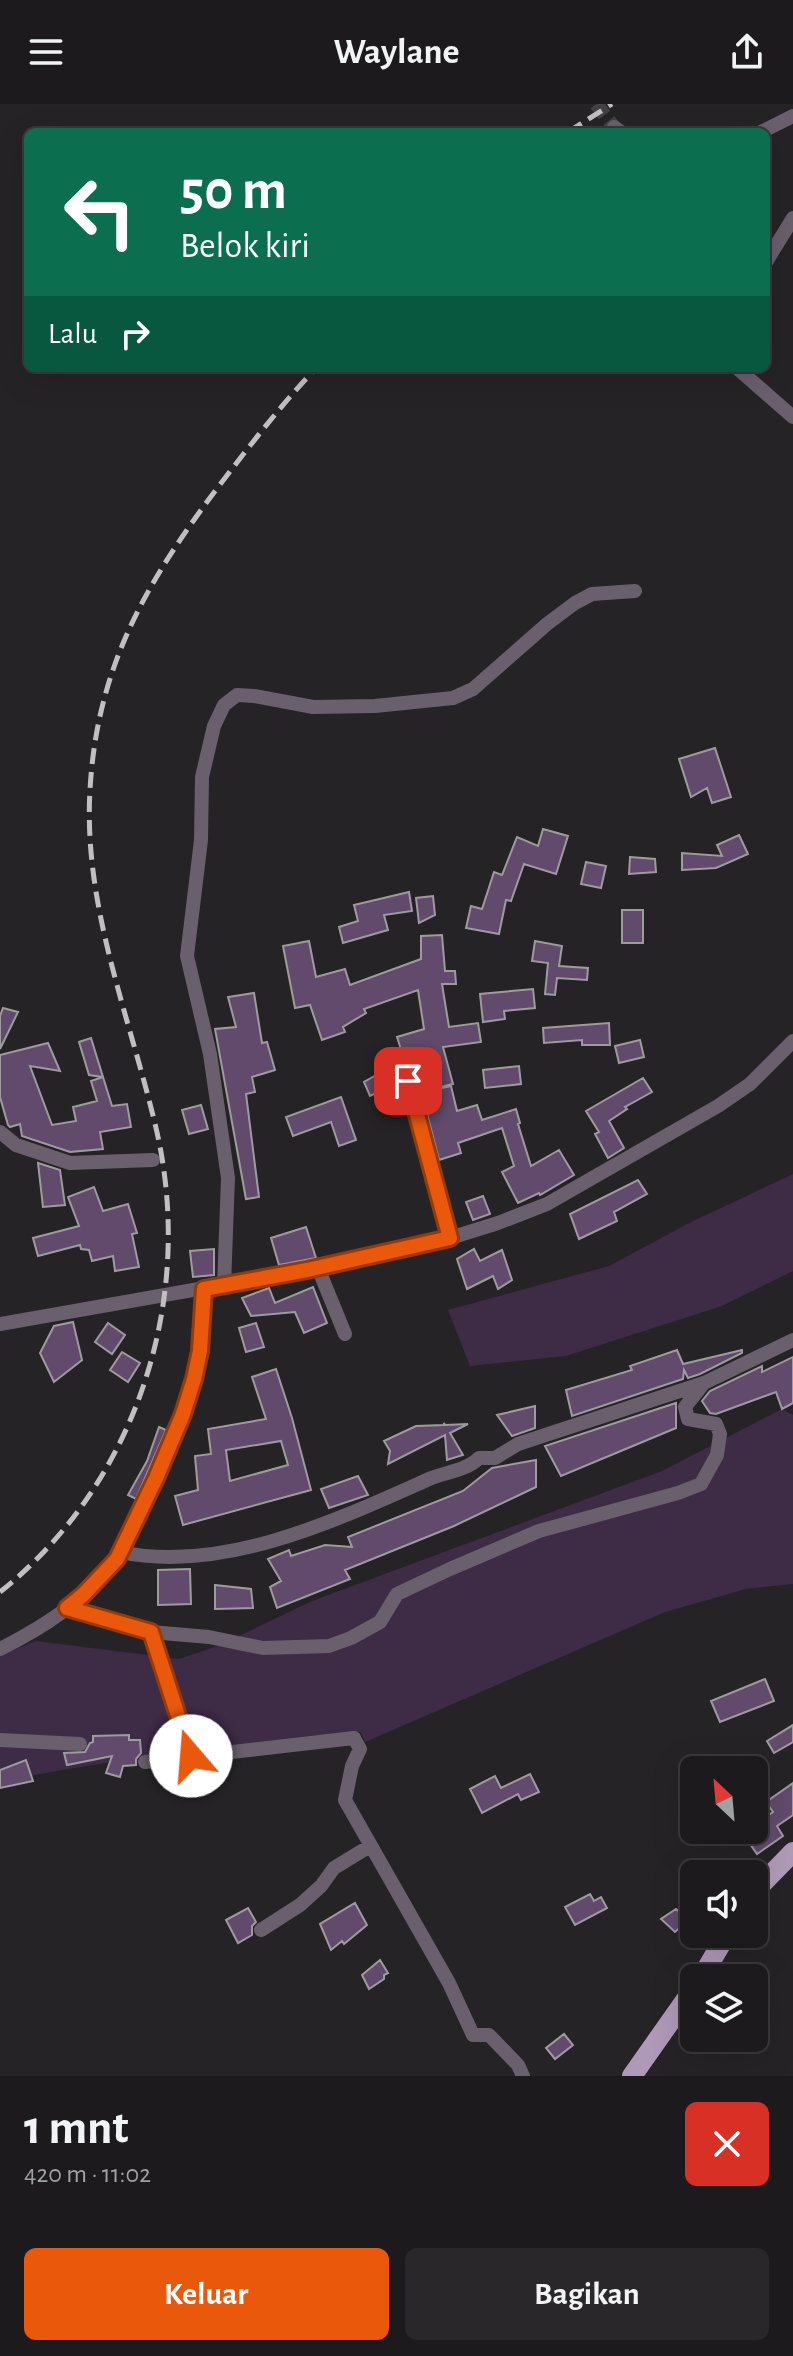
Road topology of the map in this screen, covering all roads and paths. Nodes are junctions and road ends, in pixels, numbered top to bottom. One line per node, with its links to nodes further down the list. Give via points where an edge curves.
1 (793, 116): 2 (street)
2 (769, 128)
3 (793, 218): 4 (street)
4 (770, 255)
5 (742, 372): 6 (street)
6 (793, 417)
7 (635, 591): 14 (street, via 592,594 575,603 473,689 453,698 313,707 237,695 224,705 202,777 201,840 187,956 210,1054 228,1178)
8 (793, 1041): 12 (street, via 750,1084 663,1139 547,1204)
9 (408, 1081): 12 (street)
10 (0, 1132): 11 (street, via 16,1145 70,1163)
11 (153, 1160)
12 (450, 1238): 13 (street)
13 (318, 1268): 14 (street); 17 (street)
14 (224, 1286): 15 (street)
15 (204, 1289): 16 (street); 20 (street, via 200,1351 183,1414)
16 (0, 1324)
17 (345, 1334)
18 (793, 1340): 19 (street)
19 (704, 1383): 20 (street, via 518,1444 495,1458 479,1458 352,1514 270,1541 178,1558); 22 (street, via 685,1407 688,1419 716,1424 720,1434 717,1455 701,1484 539,1531 450,1569 397,1594 380,1622 329,1646 263,1648)
20 (120, 1552): 21 (street)
21 (67, 1608): 22 (street); 23 (street)
22 (151, 1632): 26 (street)
23 (0, 1649)
24 (0, 1740): 25 (street)
25 (80, 1744)
26 (191, 1756): 27 (street); 28 (street, via 354,1738 360,1749 345,1800)
27 (145, 1762)
28 (370, 1846): 31 (street, via 334,1868 300,1905); 33 (street, via 473,2035 489,2035)
29 (793, 1852): 30 (main road)
30 (768, 1878)
31 (261, 1930)
32 (680, 2008): 34 (main road)
33 (523, 2076)
34 (632, 2076)

